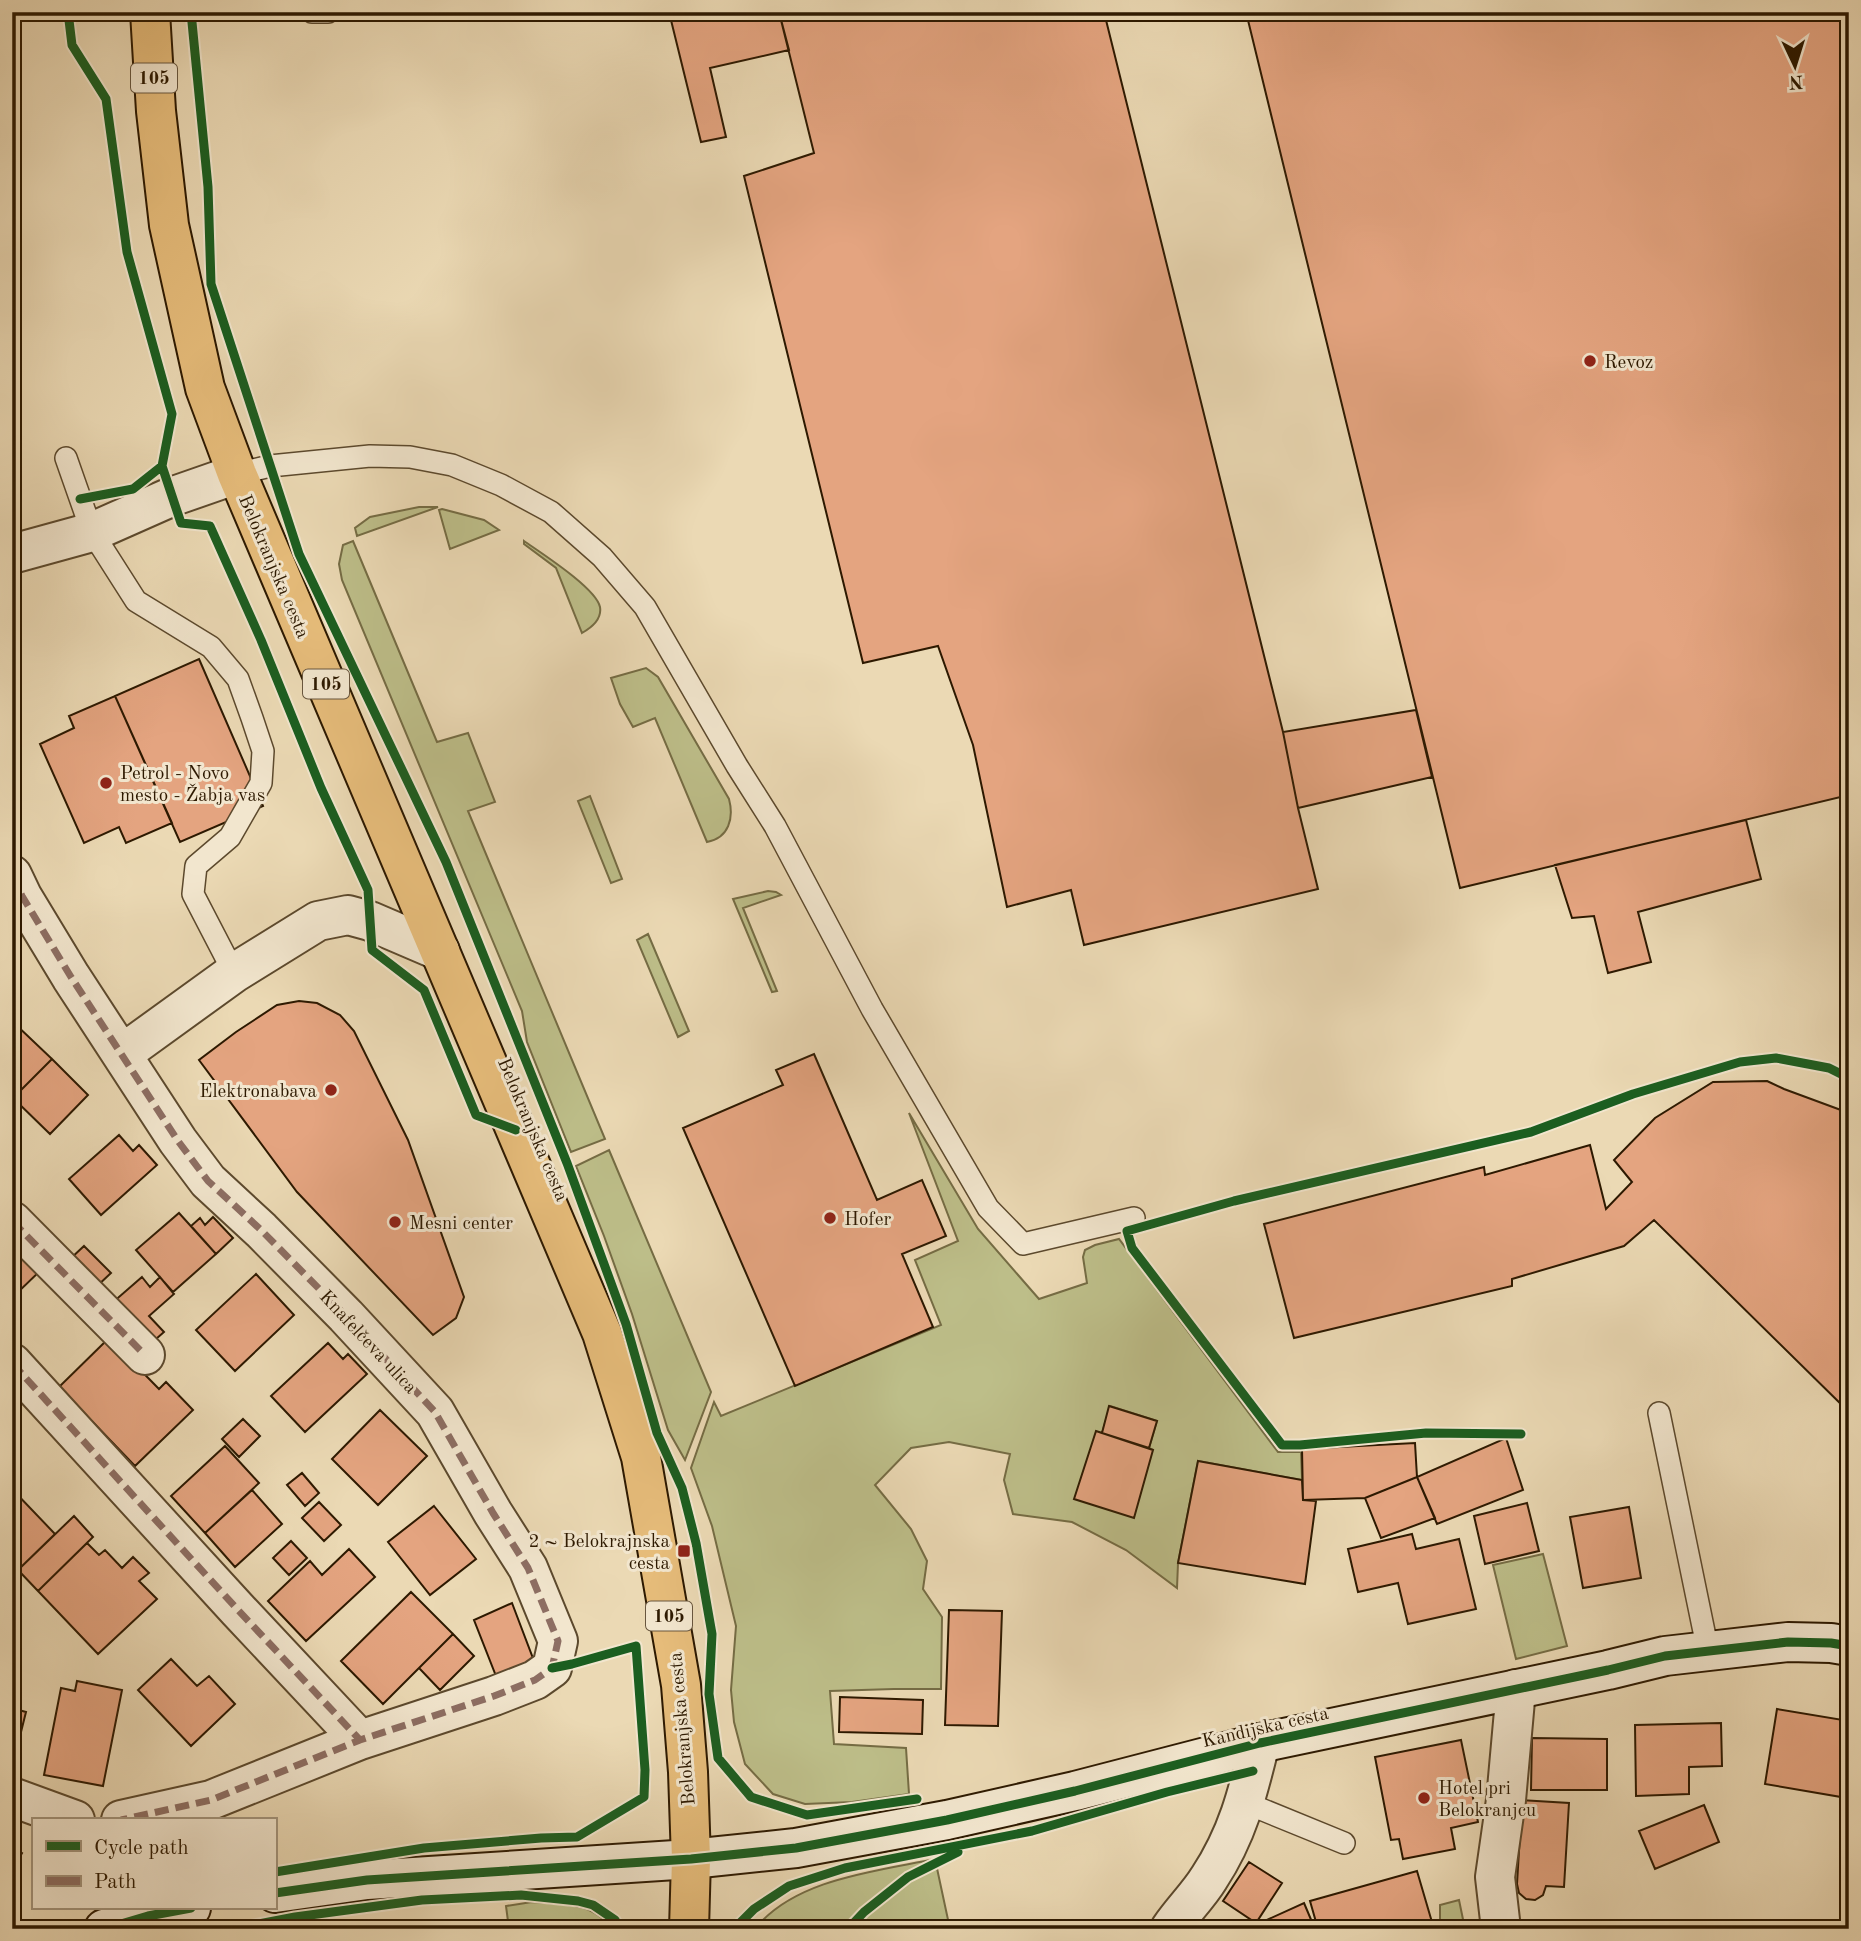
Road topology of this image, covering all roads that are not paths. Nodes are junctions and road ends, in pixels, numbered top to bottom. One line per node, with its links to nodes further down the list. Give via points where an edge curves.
1 (150, 12): 5 (main road, Belokranjska cesta / 105, via 169,225 205,388)
2 (312, 12): 3 (lane)
3 (328, 12)
4 (66, 458): 6 (lane)
5 (237, 474): 6 (street); 9 (main road, Belokranjska cesta / 105); 12 (lane, via 270,466 370,456 410,457 452,465 551,512 602,557 645,607 775,826 872,1009 988,1208 1023,1244)
6 (92, 532): 7 (street); 10 (lane, via 136,601 211,647 237,679 263,751 261,783 230,837 196,866 194,894)
7 (12, 554)
8 (12, 875): 11 (street, Knafelčeva ulica)
9 (440, 951): 10 (street, via 348,915 318,921); 27 (main road, Belokranjska cesta / 105, via 602,1333 641,1457 681,1685)
10 (234, 973): 11 (street)
11 (122, 1054): 20 (street, Knafelčeva ulica, via 208,1181 346,1316 435,1412 528,1568 558,1641 552,1668 535,1680)
12 (1134, 1218)
13 (12, 1221): 14 (street)
14 (145, 1355)
15 (12, 1363): 20 (street)
16 (1659, 1413): 18 (lane)
17 (1849, 1646): 18 (street, Kandijska cesta, via 1788,1642)
18 (1708, 1651): 19 (street, Kandijska cesta)
19 (1516, 1689): 21 (street, Kandijska cesta); 35 (street, via 1495,1877)
20 (360, 1740): 25 (street, Knafelčeva ulica, via 211,1800)
21 (1259, 1743): 23 (street, Kandijska cesta); 27 (street, Kandijska cesta, via 947,1821 796,1848)
22 (12, 1797): 24 (street)
23 (1246, 1803): 26 (lane); 34 (street, Kandijska cesta, via 1209,1879)
24 (70, 1818)
25 (130, 1818)
26 (1344, 1843)
27 (691, 1859): 28 (street, Kandijska cesta, via 367,1880); 33 (main road, 105)
28 (276, 1894)
29 (182, 1910): 31 (street)
30 (193, 1910): 32 (lane)
31 (104, 1929)
32 (198, 1929)
33 (690, 1929)
34 (1170, 1929)
35 (1501, 1929)

